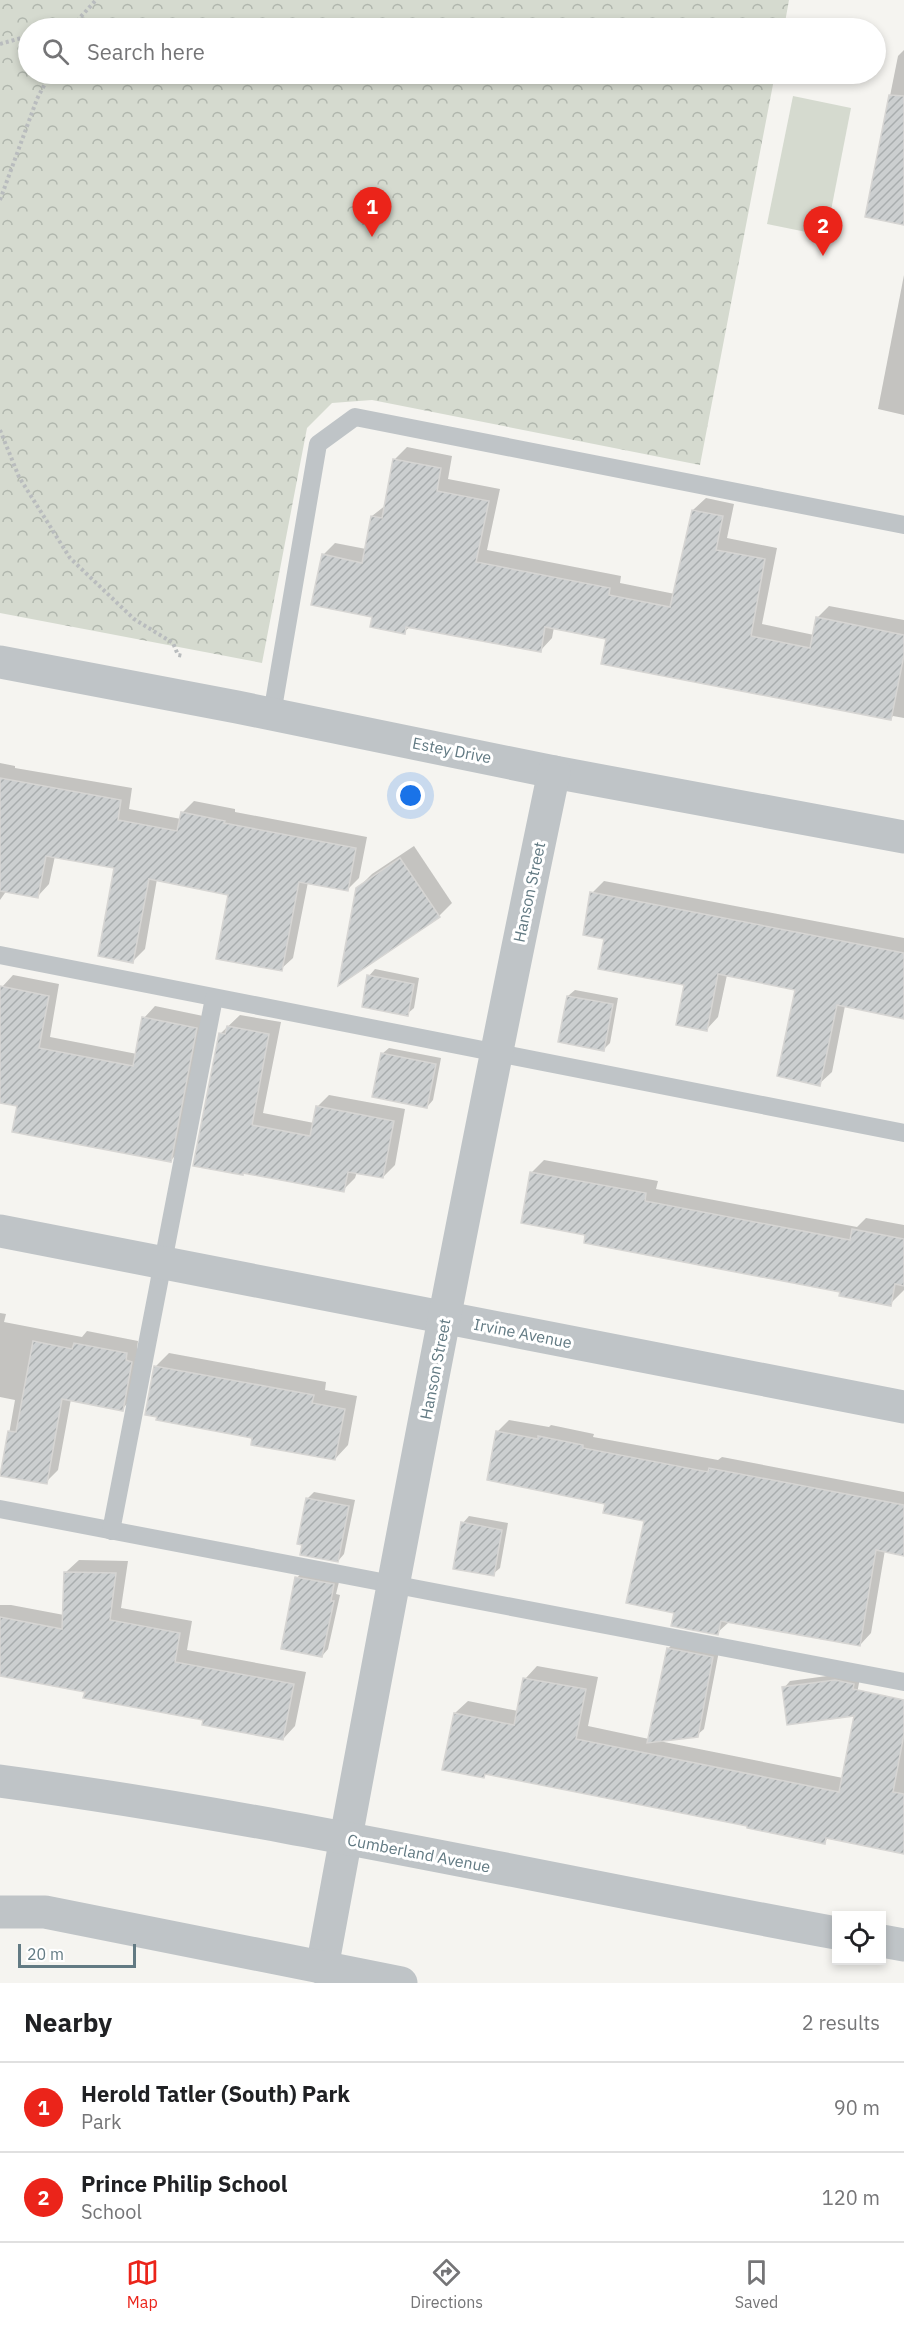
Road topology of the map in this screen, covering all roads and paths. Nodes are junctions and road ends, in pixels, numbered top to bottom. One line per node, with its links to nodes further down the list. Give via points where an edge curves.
1 (96, 0): 2 (path)
2 (80, 18)
3 (18, 39): 4 (path)
4 (0, 44)
5 (45, 84): 6 (path)
6 (0, 200)
7 (0, 430): 9 (path, via 19,477 70,558 134,619 173,643 178,655)
8 (904, 525): 11 (lane, via 355,417 318,444)
9 (189, 657)
10 (0, 662): 11 (street, Estey Drive)
11 (272, 714): 12 (street, Estey Drive)
12 (554, 772): 13 (street, Estey Drive); 16 (street, Hanson Street)
13 (904, 837)
14 (0, 955): 15 (lane)
15 (214, 998): 16 (lane); 19 (lane)
16 (495, 1053): 17 (lane); 20 (street, Hanson Street)
17 (904, 1133)
18 (0, 1231): 19 (street, Irvine Avenue)
19 (162, 1263): 20 (street, Irvine Avenue); 23 (lane)
20 (445, 1317): 21 (street, Irvine Avenue); 24 (street, Hanson Street)
21 (904, 1407)
22 (0, 1509): 23 (lane)
23 (111, 1531): 24 (lane)
24 (393, 1585): 25 (lane); 27 (street, Hanson Street)
25 (904, 1682)
26 (0, 1781): 27 (street, Cumberland Avenue, via 129,1799)
27 (345, 1838): 29 (street, Cumberland Avenue); 32 (street, Hanson Street)
28 (0, 1912): 32 (street, via 45,1912)
29 (832, 1932)
30 (886, 1942): 31 (street)
31 (904, 1945)
32 (322, 1968): 33 (street)
33 (401, 1983)

